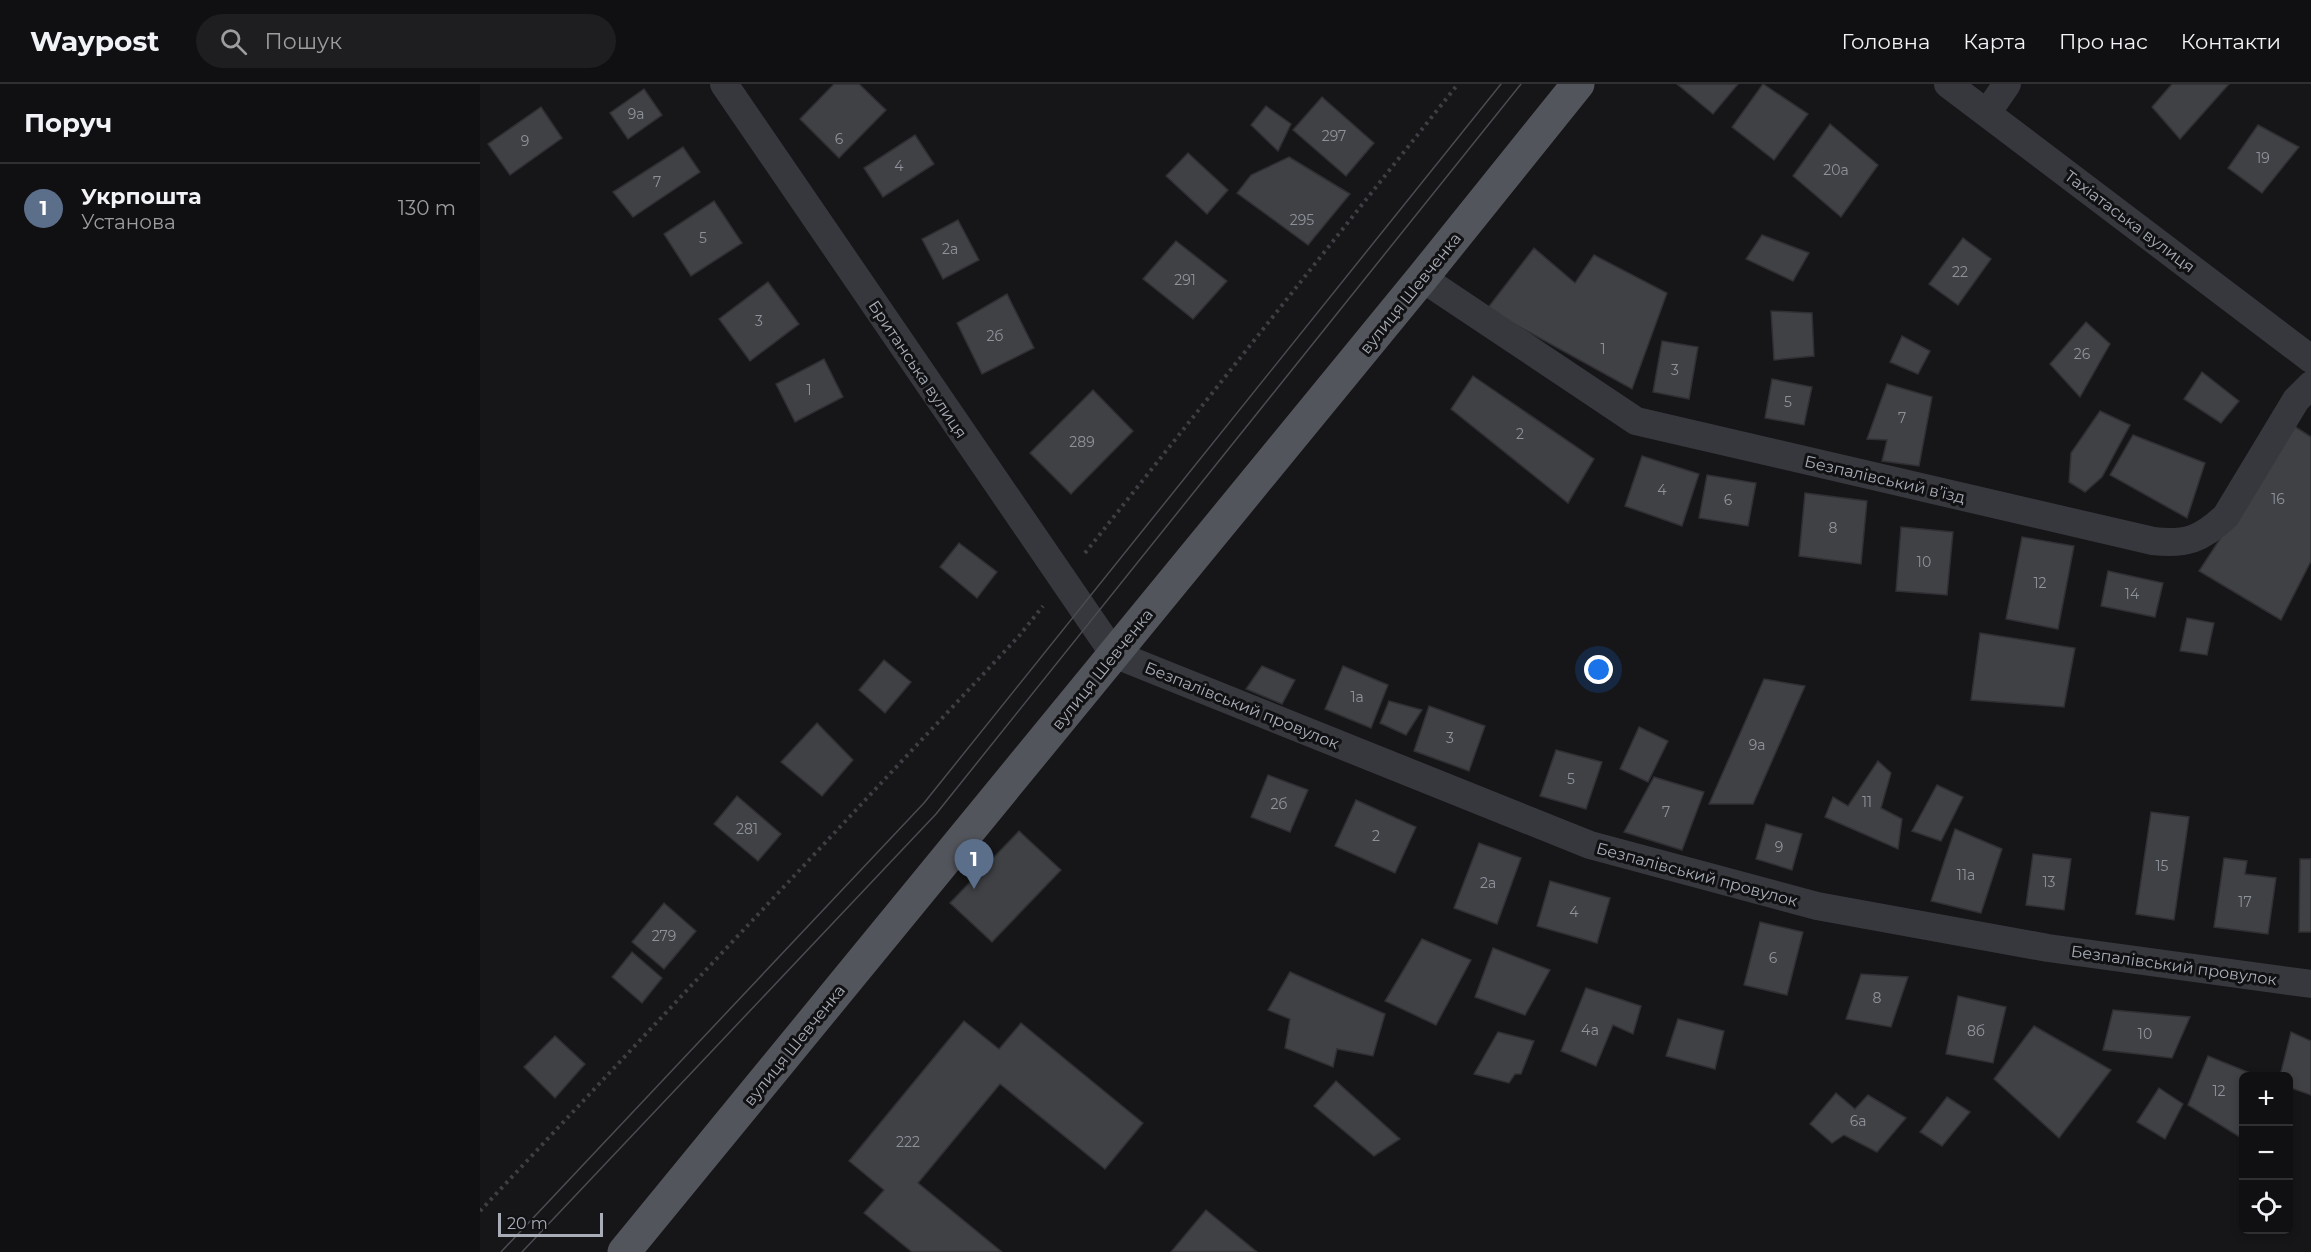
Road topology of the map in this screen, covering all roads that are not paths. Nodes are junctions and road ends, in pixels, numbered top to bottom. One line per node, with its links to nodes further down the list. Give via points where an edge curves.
1 (1578, 84): 6 (main road, вулиця Шевченка)
2 (1948, 84): 5 (street, Тахіатаська вулиця)
3 (2007, 84): 5 (street)
4 (735, 89): 9 (street, Британська вулиця)
5 (1987, 113): 7 (street, Тахіатаська вулиця)
6 (1422, 278): 8 (street, Безпалівський в’їзд, via 1636,421 2153,541 2194,540 2212,530 2226,516 2296,400); 9 (main road, вулиця Шевченка)
7 (2311, 358)
8 (2311, 385)
9 (1114, 654): 10 (street, Безпалівський провулок, via 1590,845 1817,906 2048,948); 11 (main road, вулиця Шевченка)
10 (2311, 984)
11 (624, 1252)

